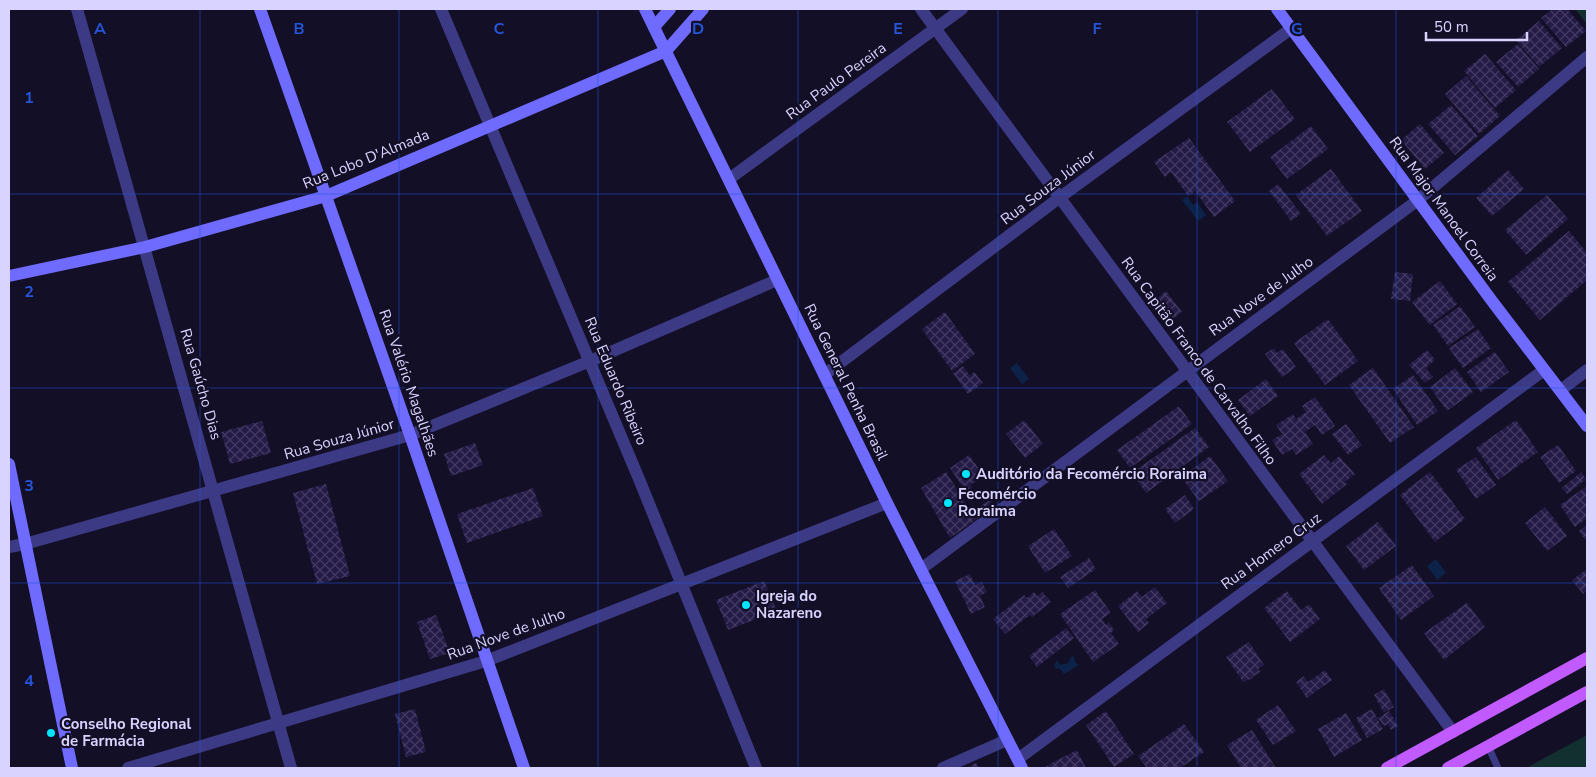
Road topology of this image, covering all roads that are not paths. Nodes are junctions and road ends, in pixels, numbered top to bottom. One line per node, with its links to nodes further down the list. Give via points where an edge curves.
1 (76, 9): 20 (street, Rua Gaúcho Dias)
2 (260, 9): 17 (street, Rua Valério Magalhães)
3 (441, 9): 15 (street, Rua Eduardo Ribeiro)
4 (645, 9): 10 (street, Rua General Penha Brasil)
5 (670, 9): 10 (street)
6 (703, 9): 13 (street)
7 (921, 9): 11 (street, Rua Capitão Franco de Carvalho Filho)
8 (962, 9): 11 (street, Rua Paulo Pereira)
9 (1277, 9): 12 (street, Rua Major Manoel Correia)
10 (654, 27): 13 (street, Rua General Penha Brasil)
11 (935, 28): 16 (street, Rua Paulo Pereira); 18 (street, Rua Capitão Franco de Carvalho Filho)
12 (1292, 28): 18 (street, Rua Souza Júnior); 19 (street, Rua Major Manoel Correia)
13 (666, 51): 15 (street, Rua Lobo D'Almada); 16 (street, Rua General Penha Brasil)
14 (1587, 57): 19 (street, Rua Nove de Julho)
15 (491, 126): 17 (street, Rua Lobo D'Almada); 23 (street, Rua Eduardo Ribeiro)
16 (729, 178): 22 (street, Rua General Penha Brasil)
17 (326, 196): 20 (street, Rua Lobo D'Almada); 30 (street, Rua Valério Magalhães)
18 (1059, 198): 26 (street, Rua Capitão Franco de Carvalho Filho); 27 (street, Rua Souza Júnior)
19 (1418, 200): 24 (street, Rua Major Manoel Correia); 26 (street, Rua Nove de Julho)
20 (145, 247): 21 (street, Rua Lobo D'Almada); 32 (street, Rua Gaúcho Dias)
21 (9, 276)
22 (777, 280): 23 (street, Rua Souza Júnior); 27 (street, Rua General Penha Brasil)
23 (590, 362): 30 (street, Rua Souza Júnior); 38 (street, Rua Eduardo Ribeiro)
24 (1544, 370): 28 (street, Rua Major Manoel Correia); 34 (street, Rua Homero Cruz)
25 (1587, 370): 28 (street)
26 (1186, 372): 34 (street, Rua Capitão Franco de Carvalho Filho); 37 (street, Rua Nove de Julho)
27 (824, 375): 33 (street, Rua General Penha Brasil)
28 (1561, 390): 29 (street, Rua Major Manoel Correia)
29 (1587, 426)
30 (410, 435): 32 (street, Rua Souza Júnior); 40 (street, Rua Valério Magalhães)
31 (9, 464): 35 (street)
32 (214, 491): 35 (street, Rua Souza Júnior); 42 (street, Rua Gaúcho Dias)
33 (887, 503): 37 (street, Rua General Penha Brasil); 38 (street, Rua Nove de Julho)
34 (1312, 542): 43 (street, Rua Capitão Franco de Carvalho Filho); 46 (street, Rua Homero Cruz)
35 (26, 544): 36 (street, Rua Souza Júnior); 47 (street)
36 (9, 547)
37 (921, 569): 44 (street, Rua General Penha Brasil)
38 (681, 584): 40 (street, Rua Nove de Julho); 51 (street, Rua Eduardo Ribeiro)
39 (1587, 658): 43 (main road)
40 (486, 661): 42 (street, Rua Nove de Julho); 50 (street, Rua Valério Magalhães)
41 (1587, 692): 45 (main road)
42 (279, 725): 48 (street, Rua Nove de Julho); 49 (street, Rua Gaúcho Dias)
43 (1453, 732): 53 (main road)
44 (1007, 740): 46 (street, Rua General Penha Brasil); 52 (street)
45 (1488, 746): 54 (main road); 55 (lane)
46 (1020, 764)
47 (72, 768)
48 (128, 768)
49 (291, 768)
50 (524, 768)
51 (756, 768)
52 (943, 768)
53 (1387, 768)
54 (1448, 768)
55 (1498, 768)

